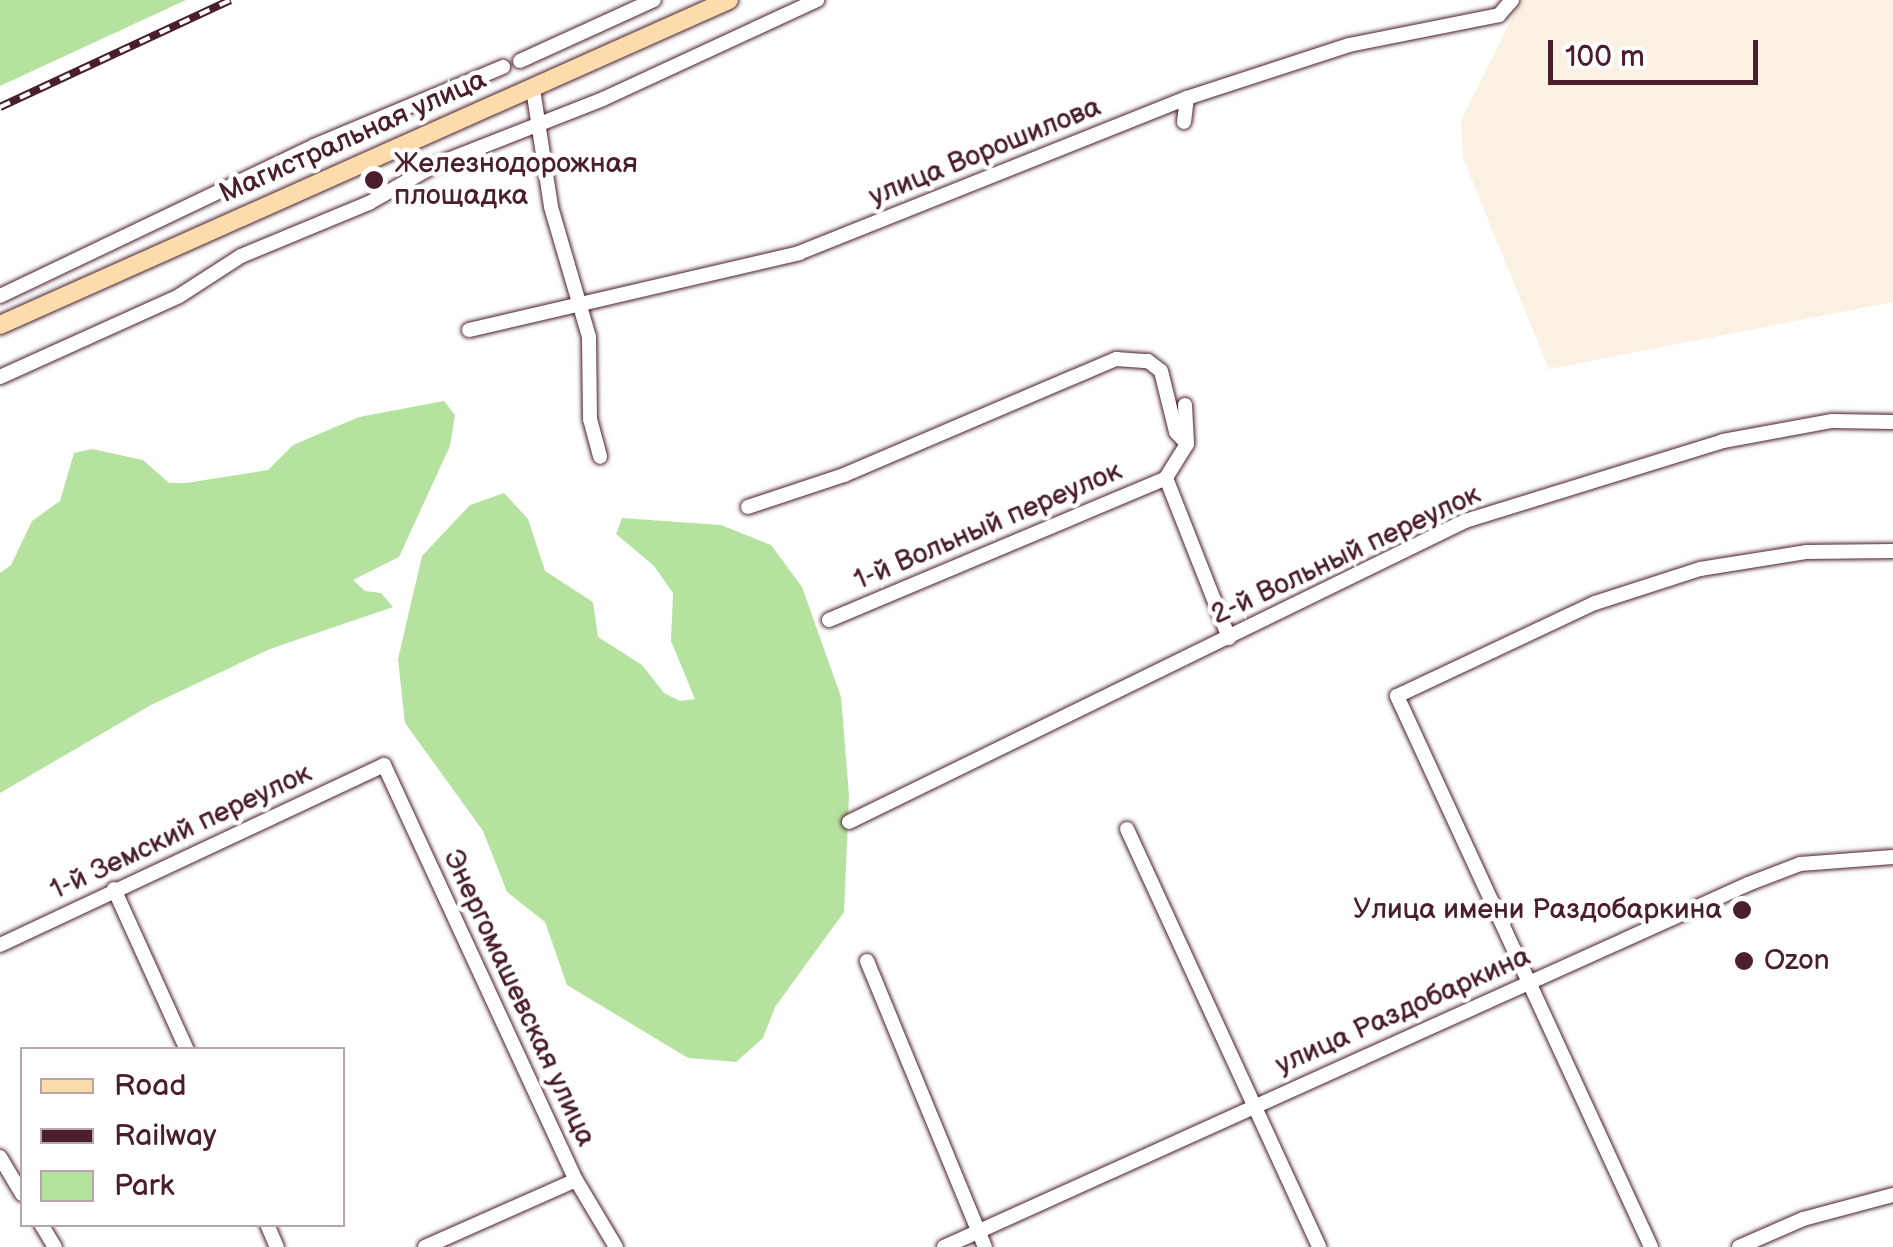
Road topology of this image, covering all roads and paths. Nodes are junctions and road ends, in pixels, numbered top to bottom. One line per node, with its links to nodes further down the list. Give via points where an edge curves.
1 (654, 0): 5 (street)
2 (729, 0): 7 (main road, Магистральная улица)
3 (817, 0): 9 (street, via 603,99)
4 (1512, 0): 8 (street, улица Ворошилова, via 1499,14 1349,45)
5 (520, 61)
6 (502, 67): 11 (street, via 314,146)
7 (533, 88): 9 (street); 13 (main road, Магистральная улица)
8 (1187, 98): 10 (street); 12 (street, улица Ворошилова, via 799,253)
9 (538, 121): 12 (street, via 551,207); 15 (street, via 242,256 179,296)
10 (1184, 122)
11 (0, 296)
12 (583, 304): 14 (street, улица Ворошилова); 19 (street, via 590,419)
13 (0, 325)
14 (469, 330)
15 (0, 377)
16 (1185, 405): 18 (street)
17 (1893, 422): 24 (street, 2-й Вольный переулок, via 1832,421 1723,441 1464,521)
18 (1187, 444): 20 (street); 21 (street, via 1176,432 1161,371 1148,361 1116,360 844,475)
19 (600, 457)
20 (1166, 478): 23 (street, 1-й Вольный переулок); 24 (street)
21 (748, 506)
22 (1893, 550): 32 (street, via 1806,552 1700,569 1595,603 1397,696)
23 (830, 620)
24 (1229, 638): 26 (street, 2-й Вольный переулок)
25 (384, 765): 29 (street, 1-й Земский переулок); 36 (street, Энергомашевская улица)
26 (849, 822)
27 (1126, 830): 34 (street)
28 (1893, 857): 32 (street, улица Раздобаркина, via 1800,864)
29 (114, 889): 30 (street, 1-й Земский переулок); 33 (street)
30 (0, 945)
31 (866, 961): 39 (street)
32 (1530, 980): 34 (street, улица Раздобаркина); 45 (street)
33 (186, 1047)
34 (1252, 1107): 39 (street, улица Раздобаркина); 44 (street)
35 (0, 1158): 37 (street)
36 (576, 1180): 40 (street); 41 (street, Энергомашевская улица)
37 (20, 1191)
38 (1893, 1195): 46 (street, via 1803,1219)
39 (978, 1232): 42 (street, улица Раздобаркина); 43 (street)
40 (425, 1247)
41 (616, 1247)
42 (944, 1247)
43 (985, 1247)
44 (1319, 1247)
45 (1650, 1247)
46 (1739, 1247)

